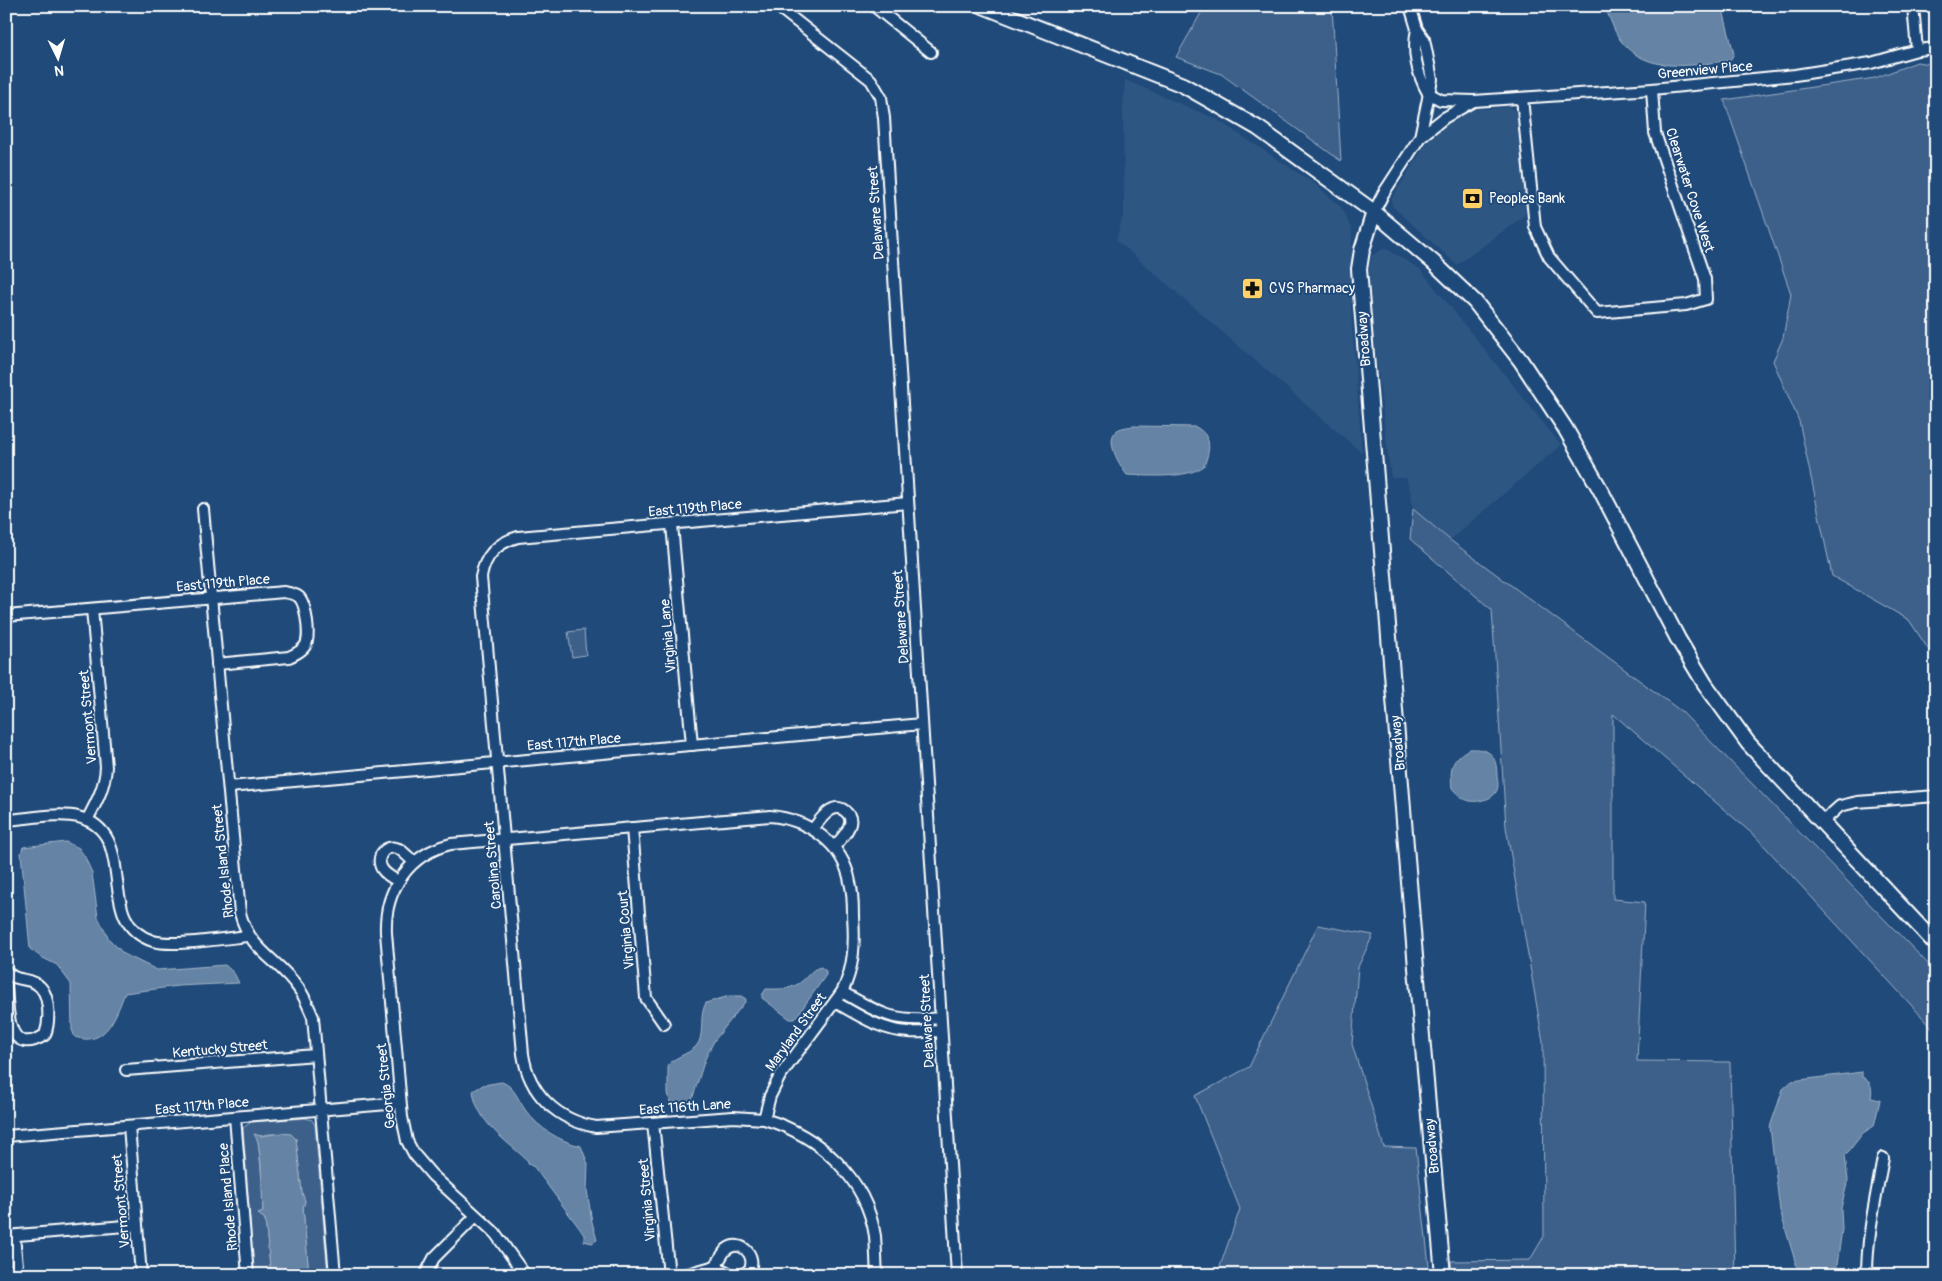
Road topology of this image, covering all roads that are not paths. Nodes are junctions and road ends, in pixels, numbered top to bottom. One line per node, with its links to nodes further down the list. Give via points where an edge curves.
1 (777, 6): 15 (street, Delaware Street, via 871,80 881,97)
2 (874, 6): 8 (street)
3 (983, 6): 14 (main road, via 1183,85 1258,128)
4 (1410, 6): 10 (street, via 1417,29 1414,44 1421,80)
5 (1913, 6): 7 (street)
6 (1936, 48): 7 (street, Greenview Place)
7 (1917, 50): 9 (street, Greenview Place, via 1871,63 1822,71)
8 (931, 52)
9 (1652, 89): 11 (street, Greenview Place); 11 (street, Clearwater Cove West, via 1656,133 1706,279 1706,299 1686,305 1597,313 1549,257 1535,226)
10 (1428, 93): 12 (street, Greenview Place, via 1441,100); 13 (street)
11 (1522, 98): 12 (street, Greenview Place)
12 (1474, 101): 13 (street, Greenview Place)
13 (1420, 137): 14 (street)
14 (1374, 212): 30 (main road, via 1475,302 1506,340 1581,455 1705,684 1748,743); 74 (main road, Broadway, via 1359,269)
15 (908, 502): 17 (street, East 119th Place); 23 (street, Delaware Street)
16 (204, 509): 19 (street, Rhode Island Street)
17 (672, 525): 18 (street, East 119th Place, via 518,537 500,544); 24 (street, Virginia Lane)
18 (490, 553): 25 (street, Carolina Street, via 482,577)
19 (212, 598): 20 (street, East 119th Place); 22 (street, Rhode Island Street); 22 (street, East 119th Place, via 284,592 298,596 305,607 308,639 299,653 289,657)
20 (92, 608): 21 (street, East 119th Place); 29 (street, Vermont Street, via 106,767 103,785)
21 (6, 616)
22 (217, 664): 26 (street, Rhode Island Street)
23 (922, 724): 24 (street, East 117th Place); 44 (street, Delaware Street)
24 (692, 745): 25 (street, East 117th Place)
25 (499, 763): 26 (street, East 117th Place); 33 (street, Carolina Street)
26 (229, 787): 37 (street, Rhode Island Street, via 240,913)
27 (1936, 796): 30 (street, via 1857,802 1840,806)
28 (6, 820): 29 (street, via 66,815)
29 (87, 820): 37 (street, via 105,835 110,844 120,905 128,922 143,936 173,943)
30 (1821, 823): 38 (main road)
31 (632, 828): 32 (street, Maryland Street, via 770,816 796,821); 33 (street); 45 (street, Virginia Court, via 646,998)
32 (813, 830): 34 (street, Maryland Street); 34 (street, via 826,812 840,808 846,811 850,825)
33 (505, 839): 35 (street, Georgia Street, via 451,844); 55 (street, Carolina Street, via 528,1073 539,1094 558,1112 584,1125)
34 (834, 847): 41 (street, Maryland Street, via 844,862 850,881 854,920 853,956)
35 (414, 862): 36 (street, Georgia Street); 36 (street, via 395,848 381,853 382,868)
36 (398, 881): 49 (street, Georgia Street, via 385,923)
37 (248, 936): 47 (street, Rhode Island Street, via 296,984 305,998 313,1017)
38 (1936, 944)
39 (6, 971): 43 (street, via 12,977 42,988 47,1005 45,1035 31,1041 21,1040 12,1032)
40 (6, 985): 43 (street)
41 (842, 992): 42 (street, Maryland Street); 44 (street, via 877,1012 897,1018)
42 (835, 1002): 46 (street, via 870,1022 889,1028 908,1032); 52 (street, Maryland Street, via 780,1076)
43 (8, 1017)
44 (940, 1018): 46 (street, Delaware Street)
45 (664, 1024)
46 (940, 1031): 73 (street, Delaware Street)
47 (316, 1055): 48 (street, Kentucky Street); 50 (street, Rhode Island Street)
48 (126, 1070)
49 (400, 1103): 50 (street, East 117th Place); 58 (street, Georgia Street, via 404,1131 414,1154)
50 (321, 1109): 51 (street, East 117th Place); 65 (street, Rhode Island Street)
51 (235, 1117): 54 (street, East 117th Place); 64 (street, Rhode Island Place)
52 (764, 1119): 53 (street, East 116th Lane, via 733,1116); 72 (street, via 805,1136 850,1176 872,1222)
53 (653, 1123): 55 (street, East 116th Lane); 68 (street, Virginia Street)
54 (130, 1126): 56 (street, East 117th Place); 59 (street, Vermont Street)
55 (608, 1127)
56 (6, 1136)
57 (1883, 1158): 75 (street, via 1873,1207)
58 (476, 1216): 66 (street, via 434,1258); 67 (street, Georgia Street, via 495,1233)
59 (137, 1225): 60 (street); 63 (street, Vermont Street)
60 (10, 1236): 62 (street)
61 (715, 1266): 69 (street); 70 (street); 71 (street, via 728,1249 741,1246 752,1258 750,1269)
62 (18, 1275)
63 (141, 1275)
64 (248, 1275)
65 (335, 1275)
66 (425, 1275)
67 (525, 1275)
68 (669, 1275)
69 (684, 1275)
70 (733, 1275)
71 (742, 1275)
72 (877, 1275)
73 (957, 1275)
74 (1443, 1275)
75 (1867, 1275)

